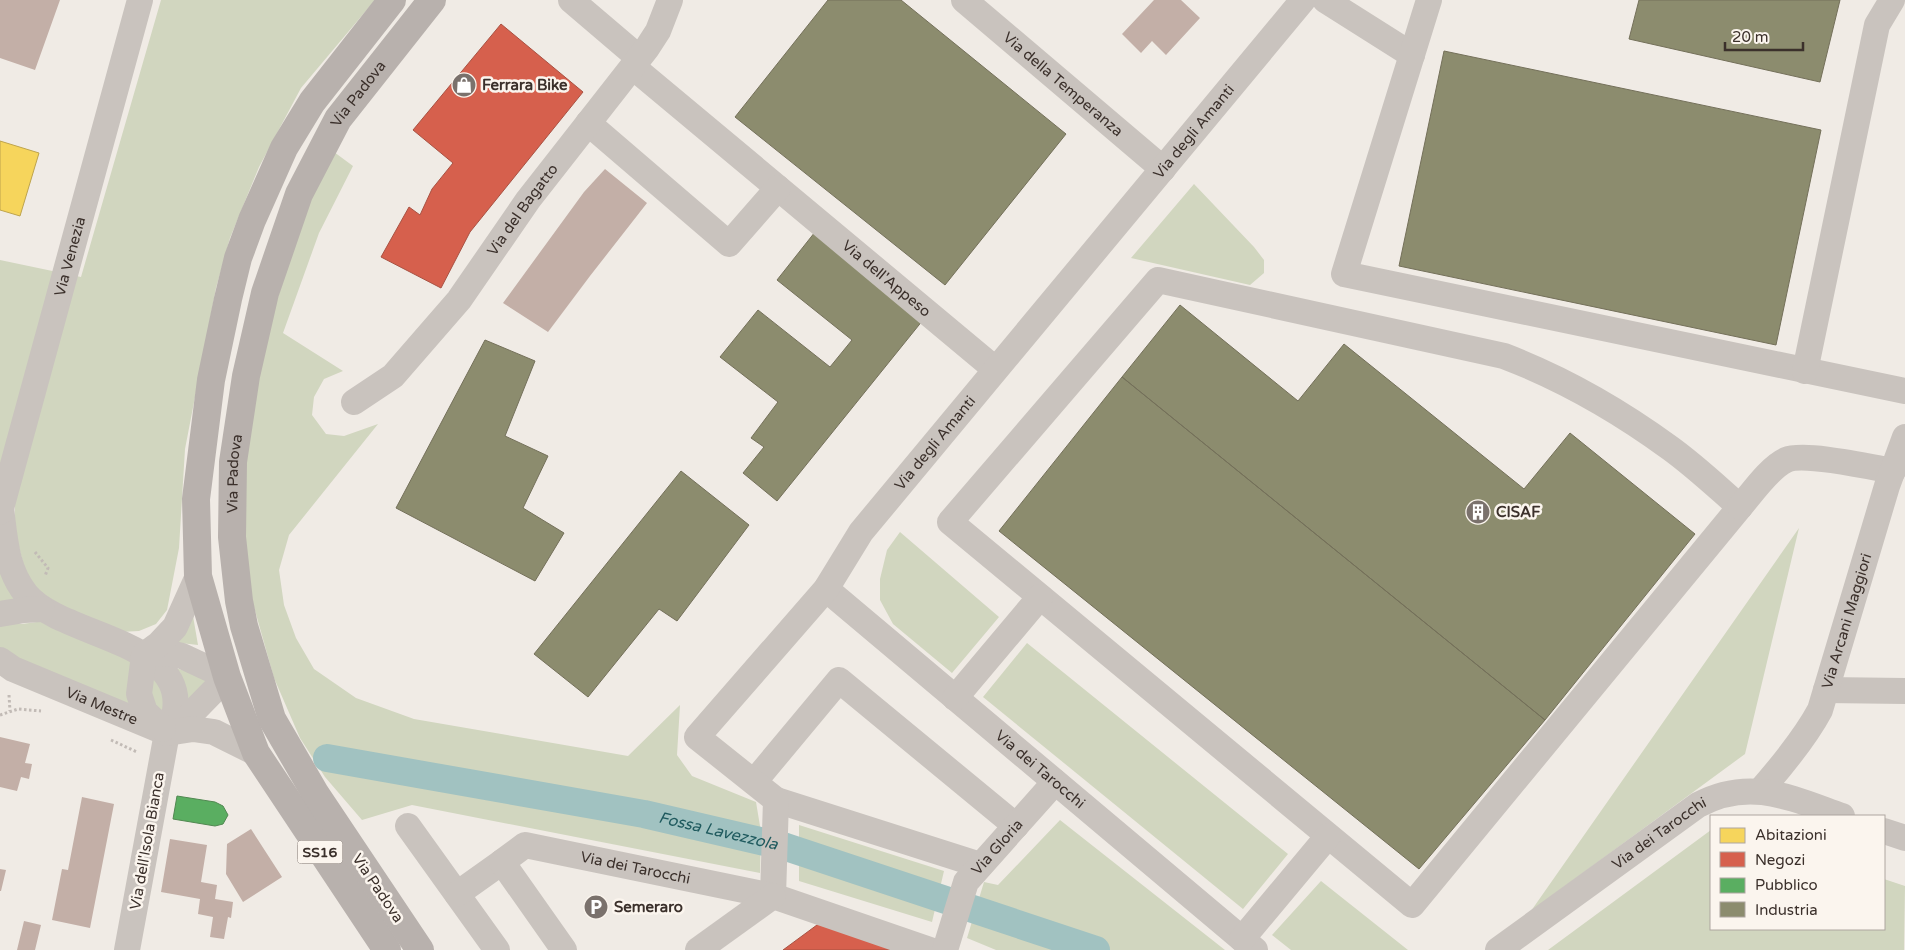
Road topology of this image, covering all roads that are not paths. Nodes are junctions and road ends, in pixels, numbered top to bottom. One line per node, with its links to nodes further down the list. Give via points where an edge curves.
1 (140, 0): 25 (street, Via Venezia)
2 (392, 0): 13 (main road, Via Padova)
3 (432, 0): 14 (main road, Via Padova)
4 (571, 0): 12 (street, Via dell'Appeso)
5 (670, 0): 12 (street, Via del Bagatto, via 658,31)
6 (964, 0): 16 (street, Via della Temperanza)
7 (1303, 0): 16 (street, Via degli Amanti)
8 (1325, 0): 11 (street)
9 (1429, 0): 11 (street)
10 (1892, 0): 19 (street, via 1877,25)
11 (1412, 55): 19 (street, via 1344,274)
12 (636, 62): 15 (street, Via del Bagatto); 17 (street, Via dell'Appeso)
13 (312, 102): 14 (main road); 26 (main road, Via Padova, via 284,148 252,220 228,299 211,380 196,499)
14 (338, 119): 33 (main road, Via Padova, via 300,194 265,293 246,376 232,462 232,537 238,592 244,626)
15 (588, 123): 17 (street, via 729,244); 21 (street, Via del Bagatto, via 528,200 459,300 393,376)
16 (1162, 168): 18 (street, Via degli Amanti)
17 (778, 188): 18 (street, Via dell'Appeso)
18 (996, 369): 27 (street, Via degli Amanti, via 861,532)
19 (1805, 371): 20 (street)
20 (1905, 391)
21 (354, 402)
22 (1905, 437): 23 (street, Via Arcani Maggiori)
23 (1893, 471): 24 (street, via 1794,457 1775,467); 37 (street, Via Arcani Maggiori)
24 (1740, 507): 28 (street, via 1672,449 1623,416 1584,392 1522,363 1504,356 1158,280 950,522); 50 (street, via 1412,905)
25 (1, 510): 29 (street, via 10,566 27,595)
26 (198, 576): 31 (street, via 175,627); 34 (main road, Via Padova)
27 (826, 590): 39 (street, Via dei Tarocchi); 42 (street, Via degli Amanti, via 697,738)
28 (1040, 597): 39 (street); 50 (street)
29 (42, 609): 30 (street); 31 (street)
30 (0, 614)
31 (144, 655): 34 (street, via 168,653 182,656); 40 (street, Via Mestre, via 138,694 145,712); 40 (street, via 164,670 171,680 175,711)
32 (0, 660): 35 (street, Via Mestre)
33 (258, 668): 34 (main road); 56 (main road, Via Padova, via 272,719 315,793)
34 (227, 677): 40 (street, via 189,716); 41 (main road, Via Padova)
35 (37, 679): 36 (street); 40 (street, Via Mestre)
36 (0, 684)
37 (1826, 690): 38 (street); 44 (street, Via Arcani Maggiori, via 1812,726)
38 (1905, 691)
39 (955, 698): 43 (street, Via dei Tarocchi)
40 (167, 733): 41 (street, via 193,729 214,732); 59 (street, Via dell'Isola Bianca)
41 (256, 753): 57 (main road, Via Padova / SS16)
42 (754, 782): 45 (street, Via degli Amanti); 48 (street, via 839,680)
43 (1055, 782): 48 (street, Via Gloria); 58 (street, Via dei Tarocchi)
44 (1760, 791): 46 (street, Via dei Tarocchi); 66 (street, Via dei Tarocchi, via 1729,792 1698,805)
45 (776, 800): 53 (street); 55 (street)
46 (1839, 815)
47 (408, 826): 54 (street)
48 (1016, 826): 53 (street, Via Gloria)
49 (1885, 831): 51 (street)
50 (1328, 836): 58 (street)
51 (1905, 838)
52 (502, 862): 54 (street, Via dei Tarocchi); 55 (street, Via dei Tarocchi, via 525,845); 62 (street)
53 (973, 874): 65 (street, Via Gloria)
54 (457, 894): 61 (street)
55 (773, 896): 63 (street); 64 (street, Via dei Tarocchi)
56 (392, 910): 57 (main road); 60 (main road, Via Padova)
57 (380, 940)
58 (1248, 944)
59 (127, 950)
60 (420, 950)
61 (498, 950)
62 (564, 950)
63 (698, 950)
64 (930, 950)
65 (945, 950)
66 (1498, 950)

